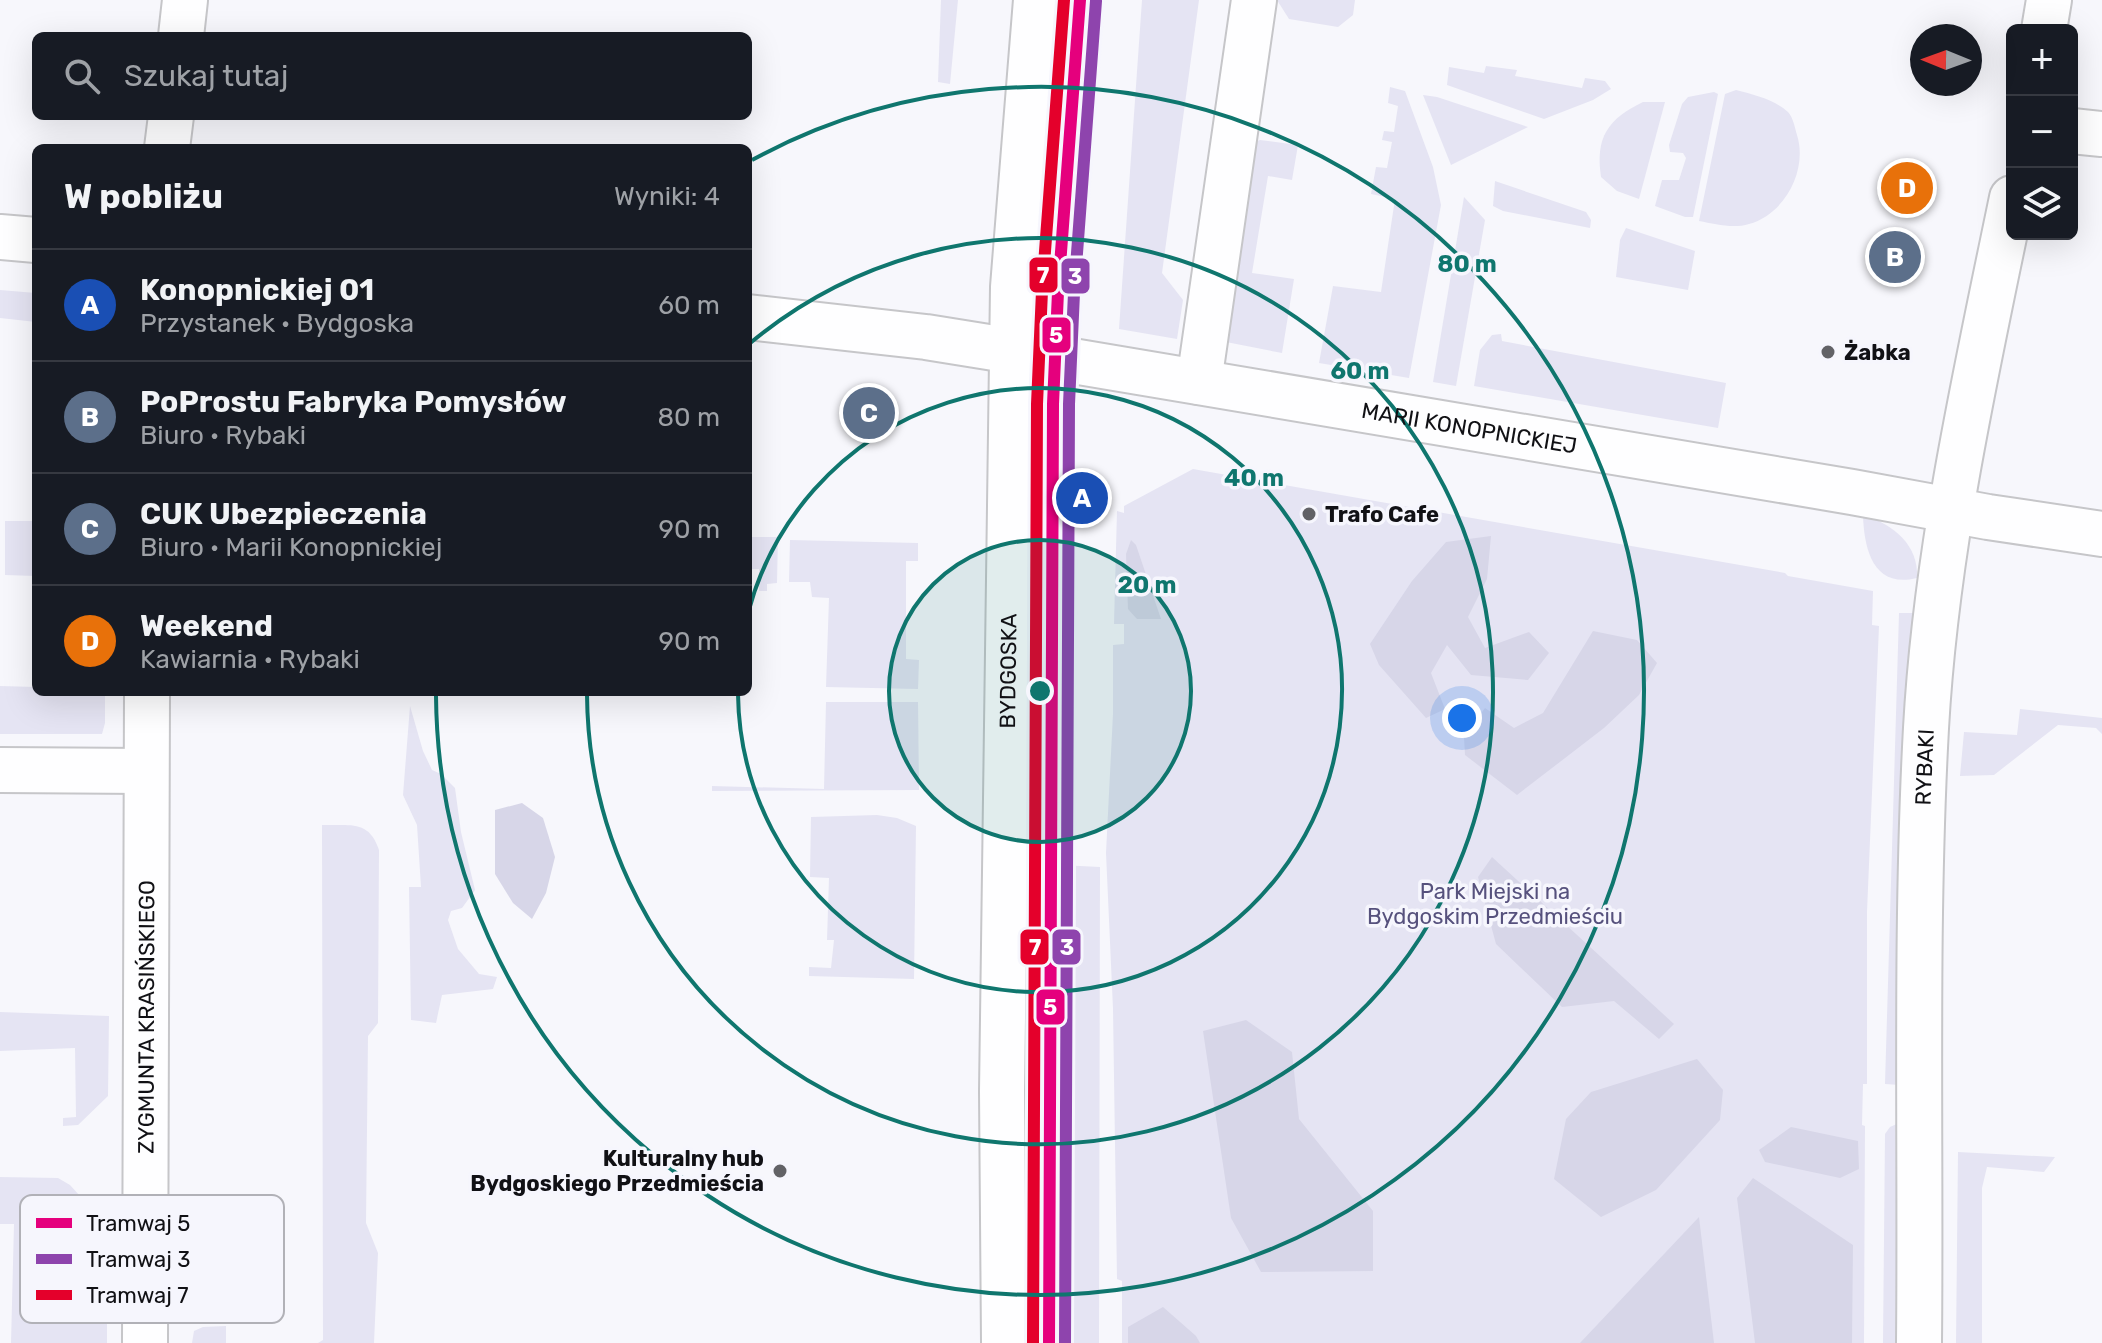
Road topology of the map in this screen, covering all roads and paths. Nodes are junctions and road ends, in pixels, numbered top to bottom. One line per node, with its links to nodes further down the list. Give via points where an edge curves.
1 (185, 0): 6 (street)
2 (1036, 0): 15 (street, BYDGOSKA, via 1013,287)
3 (1254, 0): 16 (street)
4 (2049, 0): 5 (street)
5 (2045, 24)
6 (181, 32)
7 (170, 120): 10 (street)
8 (2078, 132): 9 (street)
9 (2102, 134)
10 (168, 144)
11 (2006, 229): 17 (street, RYBAKI)
12 (0, 237): 13 (street)
13 (32, 240)
14 (752, 317): 15 (street, MARII KONOPNICKIEJ)
15 (1013, 351): 16 (street, MARII KONOPNICKIEJ); 23 (street, BYDGOSKA, via 1002,1091)
16 (1199, 382): 17 (street, MARII KONOPNICKIEJ)
17 (1952, 510): 18 (street, MARII KONOPNICKIEJ); 24 (street, RYBAKI, via 1926,726)
18 (2102, 534)
19 (147, 696): 21 (street, ZYGMUNTA KRASIŃSKIEGO)
20 (0, 770): 21 (street)
21 (145, 771): 22 (street, ZYGMUNTA KRASIŃSKIEGO)
22 (145, 1195)
23 (1004, 1343)
24 (1919, 1343)

